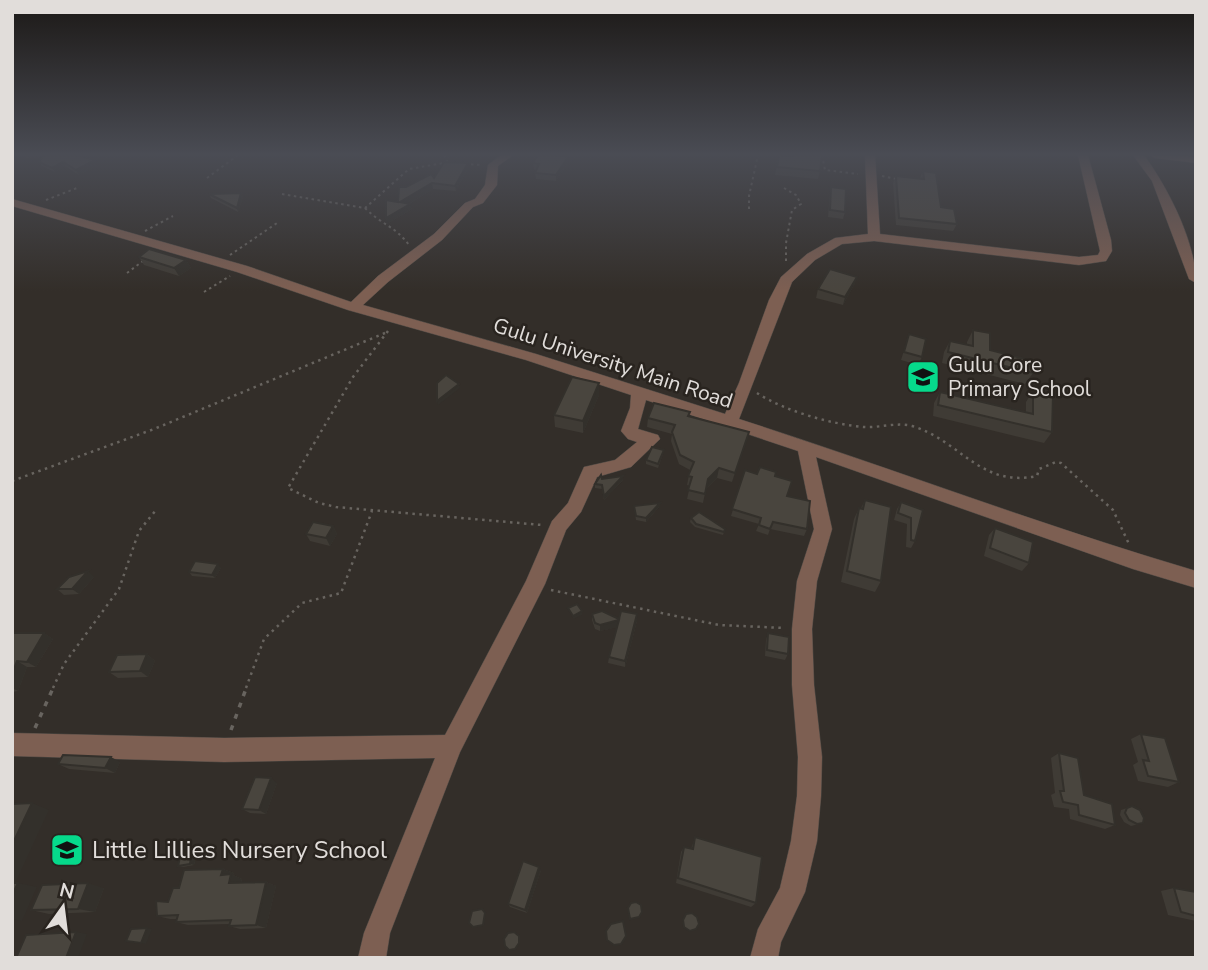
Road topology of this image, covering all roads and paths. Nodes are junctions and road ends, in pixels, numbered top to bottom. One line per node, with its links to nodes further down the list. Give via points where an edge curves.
1 (45, 200): 11 (path)
2 (319, 200): 12 (path)
3 (374, 200): 12 (path)
4 (480, 200): 19 (street)
5 (747, 200): 13 (path)
6 (799, 200): 24 (path, via 801,204 792,210 786,243)
7 (872, 200): 17 (street)
8 (1095, 200): 17 (street, via 1105,240 1102,258 1067,260)
9 (1165, 200): 23 (street)
10 (12, 202): 11 (street, Gulu University Main Road)
11 (30, 206): 16 (street, Gulu University Main Road)
12 (365, 208): 19 (path, via 381,224 396,228)
13 (750, 208)
14 (173, 216): 16 (path)
15 (277, 223): 20 (path)
16 (133, 237): 18 (street, Gulu University Main Road)
17 (873, 237): 24 (street, via 839,241 811,257)
18 (163, 247): 20 (street, Gulu University Main Road); 22 (path)
19 (415, 254): 26 (street)
20 (219, 262): 21 (street, Gulu University Main Road)
21 (242, 269): 25 (path); 26 (street, Gulu University Main Road)
22 (127, 273)
23 (1196, 278)
24 (786, 280): 29 (street)
25 (204, 292)
26 (353, 307): 27 (street, Gulu University Main Road)
27 (402, 321): 28 (path); 30 (street, Gulu University Main Road)
28 (388, 331): 33 (path, via 210,407); 35 (path, via 353,377 288,488 319,503)
29 (747, 383): 31 (street); 37 (path, via 761,397 863,427 910,425 995,476 1027,480 1037,477 1039,468 1061,463 1113,510)
30 (639, 393): 31 (street, Gulu University Main Road); 36 (street, via 629,430 652,439 621,465 590,472 575,507)
31 (729, 423): 32 (street, Gulu University Main Road)
32 (806, 447): 37 (street, Gulu University Main Road); 40 (street, via 823,529 807,581)
33 (12, 481)
34 (156, 509): 41 (path, via 139,531 119,589 64,664 52,696)
35 (372, 510): 36 (path); 43 (path, via 341,593 302,603 264,639)
36 (558, 526): 39 (street)
37 (1133, 561): 38 (street, Gulu University Main Road)
38 (1196, 580)
39 (535, 584): 40 (path, via 570,596 719,625); 42 (street)
40 (802, 629): 45 (street, via 810,757 807,818 792,891 768,939)
41 (19, 743): 43 (street)
42 (451, 746): 43 (street); 44 (street, via 377,933)
43 (224, 750)
44 (372, 958)
45 (764, 958)

